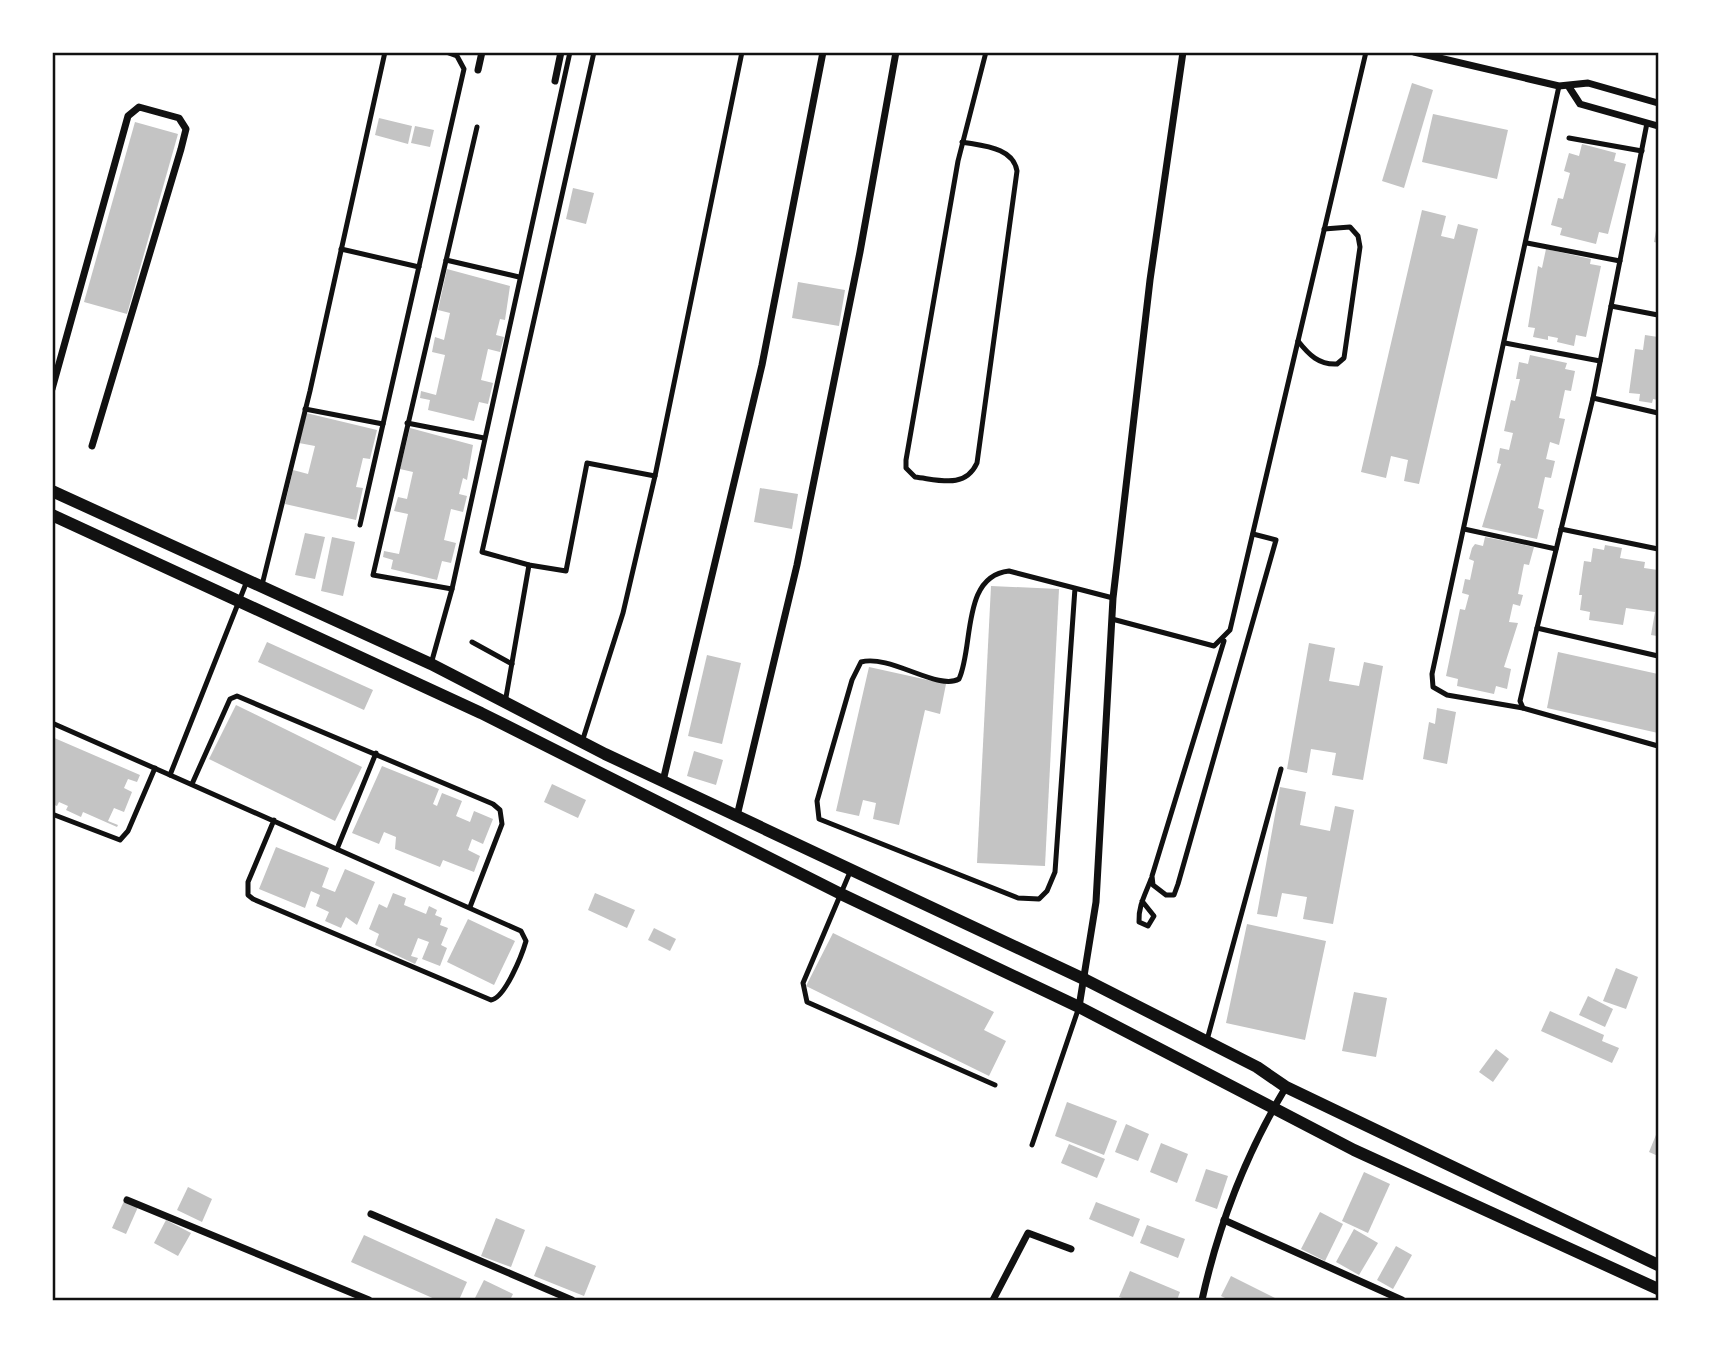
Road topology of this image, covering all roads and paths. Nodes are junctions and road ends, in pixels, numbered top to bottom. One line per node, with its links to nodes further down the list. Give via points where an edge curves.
1 (385, 52): 27 (lane)
2 (446, 52): 30 (lane, via 457,56 464,69)
3 (482, 52): 14 (street)
4 (561, 52): 15 (street)
5 (570, 52): 31 (lane)
6 (594, 52): 54 (lane, via 482,552)
7 (742, 52): 45 (lane)
8 (824, 52): 77 (street, via 762,365)
9 (896, 52): 80 (street, via 797,565)
10 (986, 52): 23 (lane)
11 (1183, 52): 59 (street, via 1150,280)
12 (1366, 52): 25 (lane)
13 (1414, 52): 16 (street)
14 (478, 70)
15 (555, 81)
16 (1559, 86): 17 (street); 26 (lane)
17 (1569, 87): 18 (street, via 1588,83); 19 (street, via 1580,103)
18 (1658, 103)
19 (1647, 123): 20 (street); 24 (lane)
20 (1658, 126)
21 (477, 127): 28 (lane)
22 (1569, 138): 24 (lane)
23 (962, 142): 23 (lane, via 1007,154 1016,162 1017,171 977,463 972,475 958,481 915,478 906,468)
24 (1642, 151): 29 (lane)
25 (1324, 229): 34 (lane); 34 (lane, via 1350,227 1359,236 1344,358 1337,365 1327,365 1307,353)
26 (1527, 243): 29 (lane); 35 (lane)
27 (341, 249): 30 (lane); 39 (lane)
28 (446, 260): 31 (lane); 41 (lane)
29 (1620, 261): 32 (lane)
30 (419, 267): 42 (lane)
31 (519, 276): 43 (lane)
32 (1611, 306): 33 (lane); 36 (lane)
33 (1658, 315)
34 (1298, 341): 51 (lane)
35 (1505, 343): 36 (lane); 49 (lane)
36 (1601, 361): 38 (lane)
37 (52, 389): 44 (street, via 128,116 139,107 179,118 186,129 181,149)
38 (1593, 398): 40 (lane); 50 (lane)
39 (305, 409): 42 (lane); 56 (lane)
40 (1658, 413)
41 (407, 423): 43 (lane); 58 (lane, via 373,575)
42 (383, 424): 48 (lane)
43 (484, 438): 58 (lane)
44 (92, 446)
45 (655, 476): 54 (lane, via 587,463 566,570); 71 (lane, via 623,613)
46 (52, 491): 55 (street)
47 (52, 515): 60 (street)
48 (360, 524)
49 (1464, 529): 52 (lane); 69 (lane, via 1433,687 1447,695)
50 (1561, 529): 52 (lane); 53 (lane)
51 (1253, 534): 63 (lane); 84 (lane, via 1276,540 1174,895 1158,892)
52 (1556, 549): 62 (lane)
53 (1658, 549)
54 (529, 565): 67 (lane)
55 (247, 582): 56 (street); 60 (lane)
56 (262, 588): 66 (street)
57 (1075, 588): 57 (lane, via 1009,570 990,578 978,594 962,672 953,682 878,660 861,662 817,801 819,819 1018,898 1039,899 1055,872); 59 (lane)
58 (452, 589): 66 (lane)
59 (1113, 598): 61 (street)
60 (239, 603): 76 (lane); 85 (street, via 481,713)
61 (1112, 619): 63 (lane, via 1214,646); 88 (street, via 1096,902)
62 (1537, 628): 65 (lane); 69 (lane, via 1520,701)
63 (1224, 639): 84 (lane)
64 (472, 642): 67 (lane)
65 (1658, 656)
66 (431, 664): 68 (street)
67 (512, 664): 68 (lane)
68 (505, 703): 71 (street)
69 (1523, 708): 72 (lane)
70 (52, 723): 74 (lane)
71 (582, 742): 77 (street)
72 (1658, 746)
73 (376, 753): 78 (lane, via 237,696 230,699); 82 (lane); 87 (lane, via 500,810 502,824)
74 (155, 768): 76 (lane); 79 (lane, via 120,840)
75 (1281, 769): 90 (lane)
76 (170, 775): 78 (lane)
77 (663, 781): 80 (street)
78 (192, 784): 81 (lane)
79 (52, 814)
80 (737, 816): 83 (street)
81 (274, 820): 82 (lane); 87 (lane, via 247,882 248,895 491,1000 498,999 524,949 525,935)
82 (337, 849): 87 (lane)
83 (851, 870): 85 (lane); 88 (street)
84 (1152, 876): 86 (lane)
85 (841, 894): 89 (street); 91 (lane, via 803,983 807,1002)
86 (1142, 901)
87 (470, 907)
88 (1086, 980): 89 (street); 90 (street)
89 (1079, 1007): 93 (street); 94 (lane)
90 (1207, 1041): 92 (street)
91 (995, 1085)
92 (1286, 1087): 93 (street); 96 (street)
93 (1273, 1109): 98 (street); 99 (street)
94 (1032, 1145)
95 (127, 1200): 103 (street)
96 (1554, 1213): 99 (street); 101 (street)
97 (370, 1214): 104 (street)
98 (1224, 1220): 106 (street); 107 (street)
99 (1546, 1238): 102 (street)
100 (1071, 1250): 105 (street, via 1028,1233)
101 (1658, 1265)
102 (1658, 1289)
103 (369, 1300)
104 (572, 1300)
105 (993, 1300)
106 (1202, 1300)
107 (1402, 1300)

